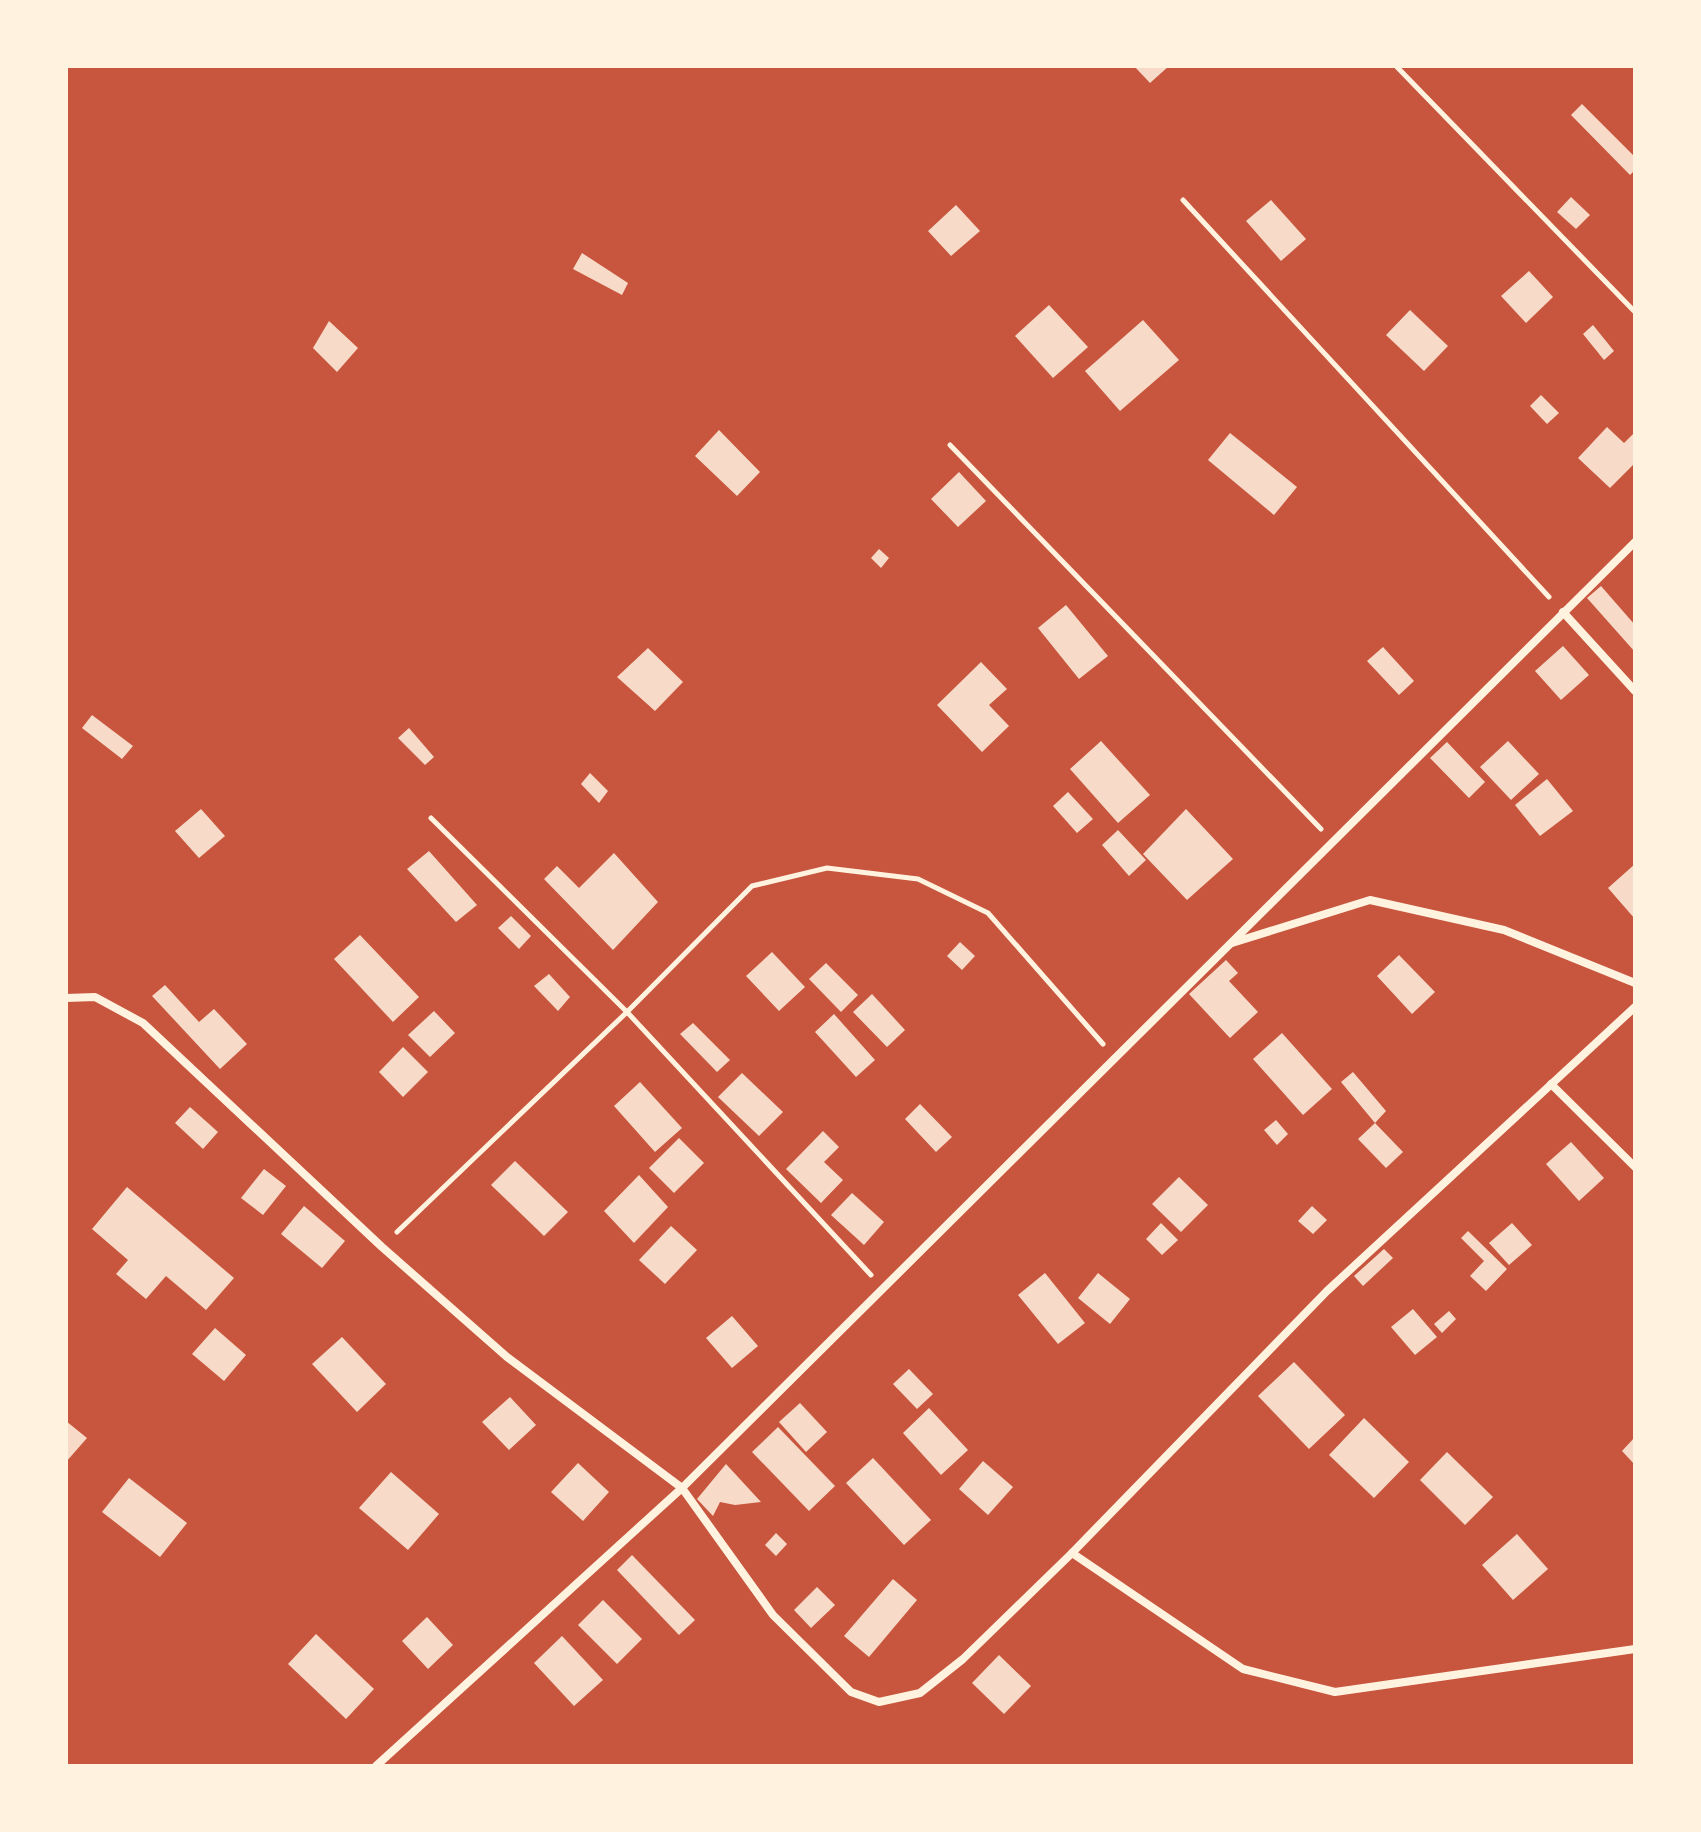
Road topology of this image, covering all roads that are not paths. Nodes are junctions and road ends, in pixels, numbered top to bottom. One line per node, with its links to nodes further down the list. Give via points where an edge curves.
1 (1635, 542): 2 (street)
2 (1563, 612): 3 (street); 4 (street)
3 (1635, 691)
4 (1228, 945): 5 (street, via 1370,900 1504,930); 10 (street)
5 (1635, 983)
6 (66, 998): 10 (street, via 95,997 143,1023 507,1357)
7 (1635, 1007): 8 (street)
8 (1551, 1084): 9 (street); 11 (street, via 1327,1291)
9 (1635, 1167)
10 (682, 1488): 11 (street, via 773,1615 851,1692 879,1702 920,1693 963,1659); 13 (street)
11 (1072, 1553): 12 (street, via 1243,1669 1335,1692)
12 (1635, 1649)
13 (376, 1766)

